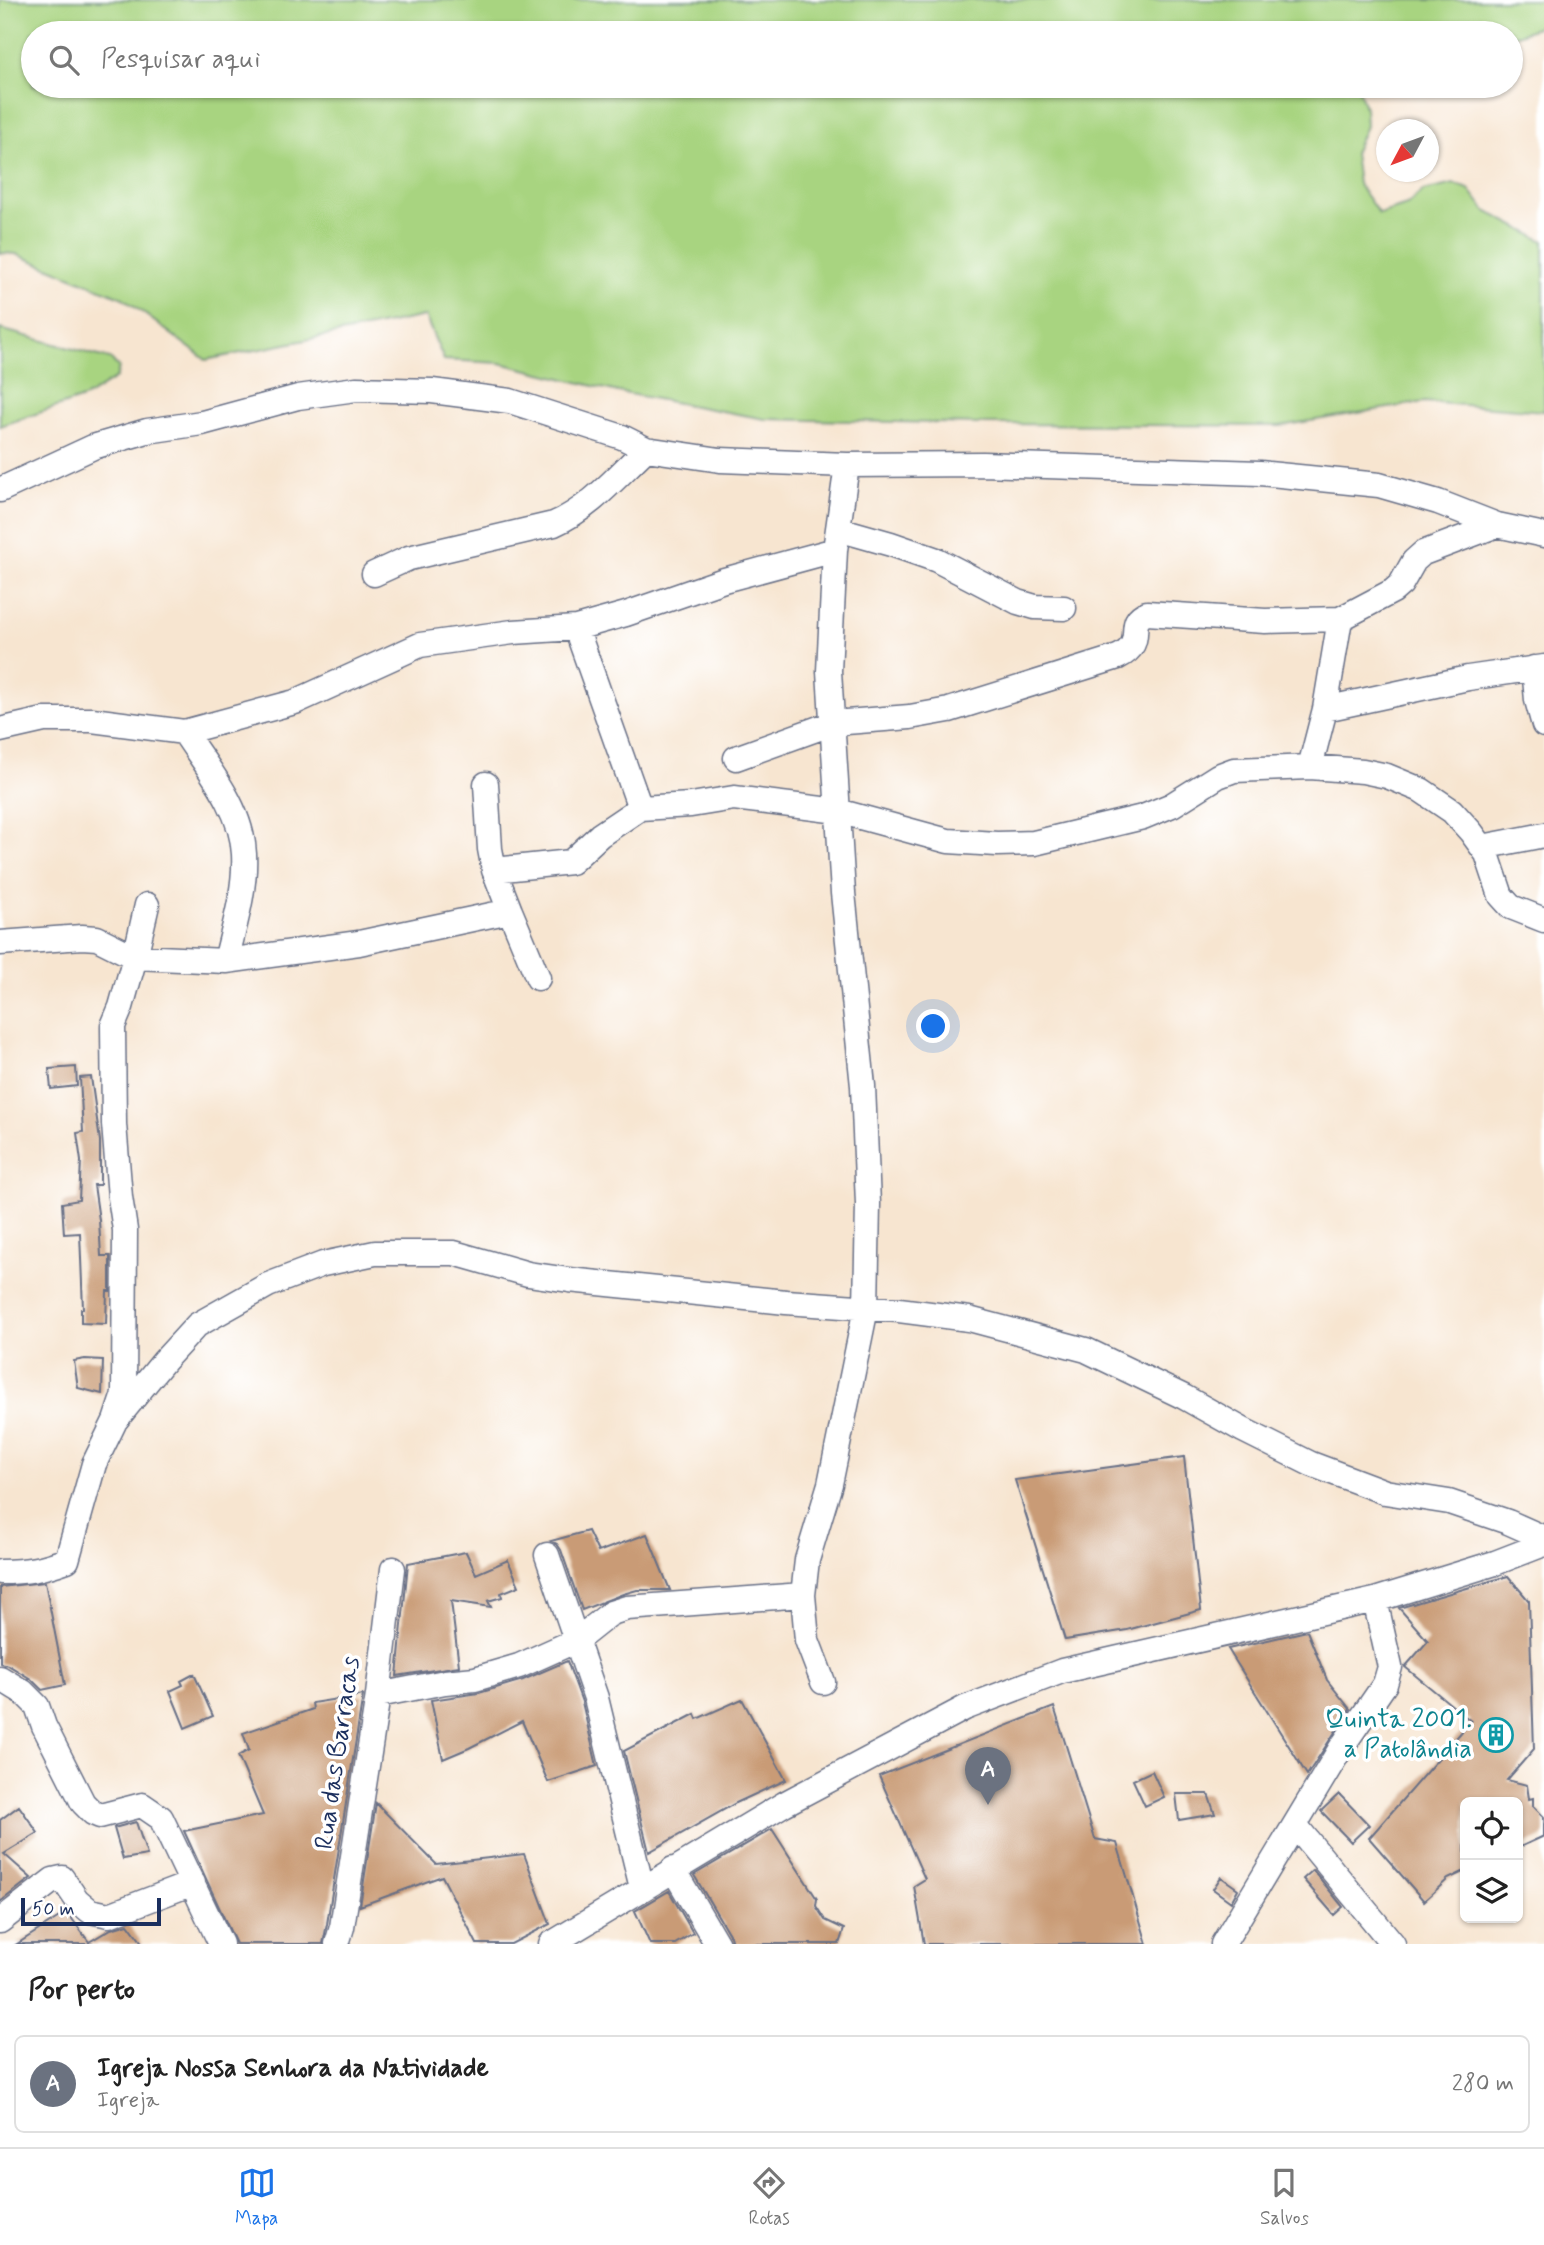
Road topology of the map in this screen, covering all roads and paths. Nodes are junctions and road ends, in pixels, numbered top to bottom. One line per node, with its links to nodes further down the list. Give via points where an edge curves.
1 (646, 449): 2 (street, via 720,460); 3 (street, via 510,401 356,388 147,431 93,447); 7 (street, via 572,516 409,558)
2 (847, 465): 4 (street, via 983,464 1260,473 1379,485); 6 (street)
3 (0, 490)
4 (1497, 525): 5 (street); 9 (street, via 1423,553 1393,591)
5 (1544, 535)
6 (837, 540): 8 (street, via 891,544 937,560 1018,602); 10 (street); 13 (street, via 829,671)
7 (374, 573)
8 (1064, 608)
9 (1340, 619): 12 (street); 13 (street, via 1265,621 1147,612 1136,621 1134,645 1118,657 949,710)
10 (576, 628): 16 (street, via 420,645 295,702); 20 (street)
11 (1539, 667): 12 (street); 14 (street, via 1537,700)
12 (1325, 709): 18 (street)
13 (833, 723): 17 (street); 21 (street)
14 (1544, 725)
15 (0, 730): 16 (street, via 44,720 92,720)
16 (184, 732): 30 (street, via 227,798 244,853)
17 (736, 758)
18 (1310, 767): 21 (street, via 1234,770 1143,817 1034,843 947,841); 23 (street, via 1363,771 1421,790 1452,811)
19 (486, 784): 24 (street)
20 (640, 808): 21 (street, via 734,798); 24 (street, via 571,862)
21 (838, 811): 32 (street, via 863,1086)
22 (1544, 835): 23 (street)
23 (1482, 846): 27 (street, via 1501,896 1511,907)
24 (494, 870): 26 (street)
25 (147, 905): 29 (street)
26 (510, 911): 30 (street, via 359,943); 31 (street)
27 (1544, 920)
28 (0, 943): 29 (street, via 82,937)
29 (135, 957): 30 (street); 33 (street, via 113,1026 114,1124 125,1230 124,1394)
30 (226, 961)
31 (538, 978)
32 (866, 1308): 33 (street, via 569,1280 528,1274 454,1253 375,1253 323,1264 268,1284 197,1325); 34 (street, via 969,1320 1086,1350 1311,1464 1385,1492 1449,1502); 39 (street, via 830,1484 807,1560)
33 (115, 1421): 38 (street, via 94,1464 67,1560 52,1567)
34 (1544, 1538)
35 (1544, 1544): 40 (street)
36 (547, 1555): 41 (street)
37 (393, 1569): 44 (street, Rua das Barracas)
38 (0, 1572)
39 (803, 1595): 41 (street, via 627,1608 611,1613); 43 (street, via 807,1640)
40 (1375, 1600): 45 (street, via 1390,1667 1385,1684); 46 (street, via 1050,1676 965,1708)
41 (577, 1640): 44 (street, via 519,1666 475,1679); 48 (street, via 596,1698)
42 (0, 1678): 47 (street, via 37,1706 83,1803 100,1816 142,1805 161,1818)
43 (822, 1682)
44 (378, 1695): 52 (street, Rua das Barracas)
45 (1296, 1825): 50 (street); 55 (street)
46 (673, 1869): 48 (street); 54 (street)
47 (193, 1883): 49 (street, via 108,1915 90,1911 62,1878); 51 (street)
48 (642, 1888): 53 (street)
49 (0, 1920)
50 (1228, 1942)
51 (221, 1944)
52 (337, 1944)
53 (551, 1944)
54 (717, 1944)
55 (1393, 1944)

